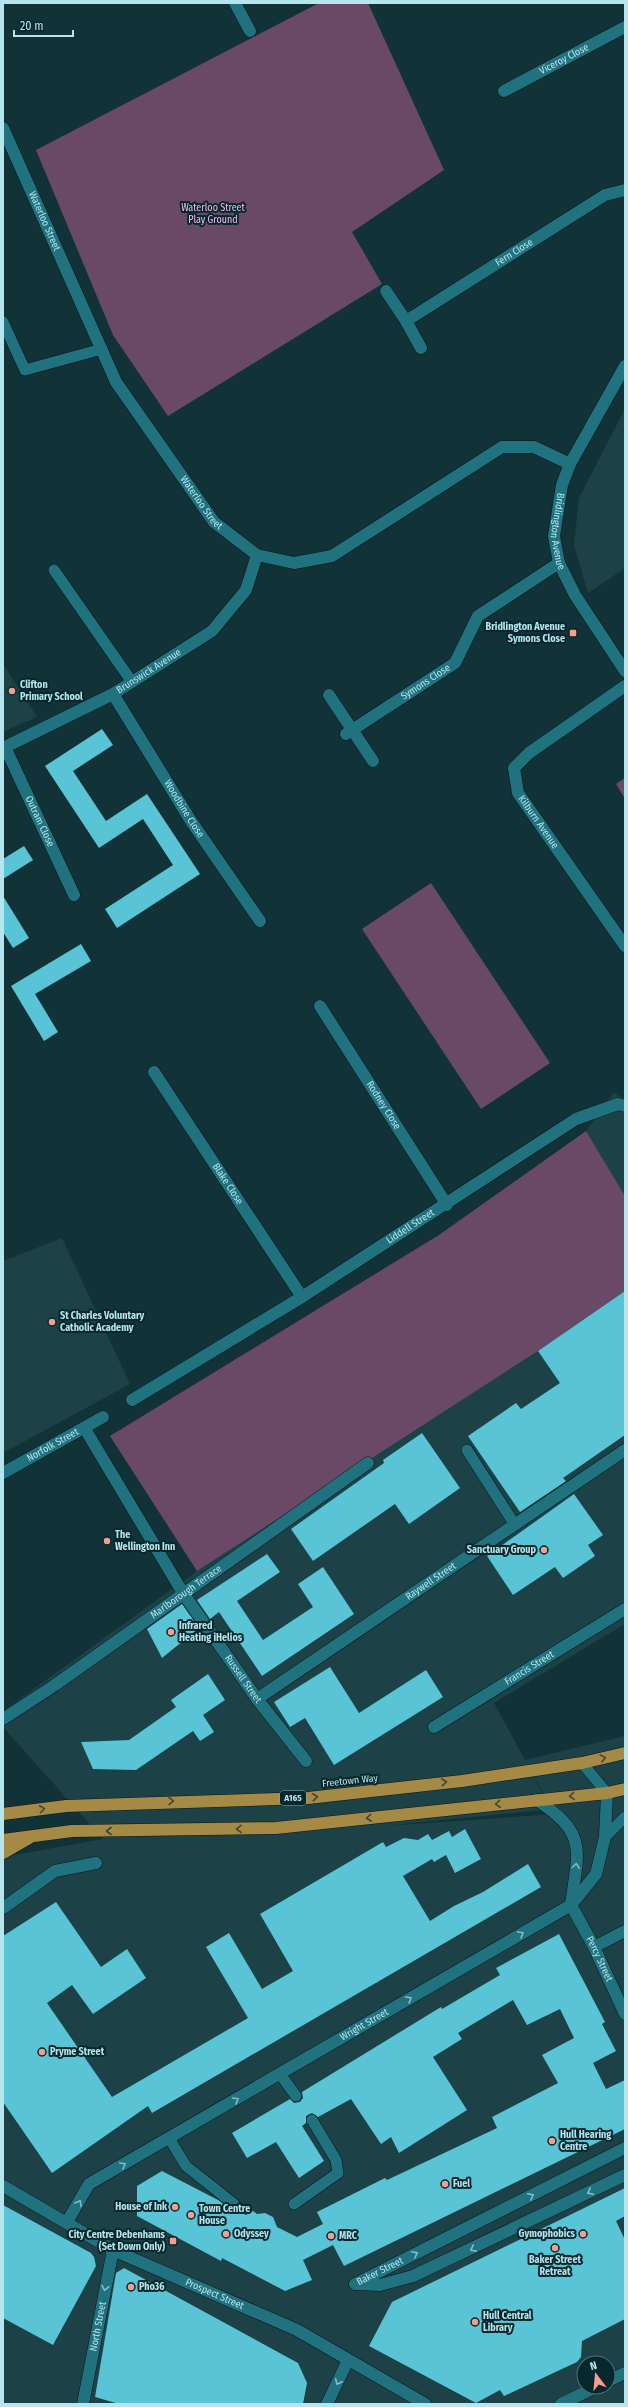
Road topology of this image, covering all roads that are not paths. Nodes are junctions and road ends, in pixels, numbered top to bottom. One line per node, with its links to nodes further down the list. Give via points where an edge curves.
1 (235, 3): 3 (street)
2 (625, 27): 4 (street, Viceroy Close)
3 (250, 31)
4 (504, 91)
5 (3, 128): 11 (street, Waterloo Street)
6 (625, 190): 8 (street, Fern Close, via 605,195)
7 (386, 291): 8 (street)
8 (406, 320): 10 (street)
9 (3, 322): 11 (lane, via 25,370)
10 (421, 348)
11 (102, 349): 14 (street, Waterloo Street, via 116,382 214,522)
12 (625, 366): 13 (street, Bridlington Avenue)
13 (570, 464): 14 (street, Waterloo Street, via 534,446 502,447 332,556 294,562); 15 (street, Bridlington Avenue, via 562,485 554,536)
14 (257, 556): 18 (street, Brunswick Avenue, via 246,590 212,631)
15 (559, 563): 17 (street, Bridlington Avenue, via 575,595); 22 (street, Symons Close, via 478,616 455,663)
16 (54, 570): 18 (lane)
17 (625, 670)
18 (132, 682): 20 (street, Brunswick Avenue)
19 (625, 686): 27 (street, Kilburn Avenue, via 529,753 514,768 518,793)
20 (113, 694): 23 (street, Brunswick Avenue); 26 (street, Woodbine Close, via 191,821)
21 (329, 695): 22 (street)
22 (349, 732): 24 (street)
23 (4, 748): 25 (street, Outram Close)
24 (373, 761)
25 (74, 895)
26 (260, 921)
27 (625, 946)
28 (320, 1006): 31 (street, Rodney Close)
29 (154, 1072): 32 (street, Blake Close)
30 (625, 1106): 31 (street, Liddell Street, via 618,1104 576,1119)
31 (447, 1205): 32 (street, Liddell Street)
32 (302, 1297): 33 (street, Liddell Street)
33 (132, 1400)
34 (104, 1417): 35 (street, Norfolk Street)
35 (85, 1429): 39 (street, Norfolk Street); 41 (street, Russell Street)
36 (467, 1450): 40 (lane)
37 (625, 1450): 40 (street, Raywell Street)
38 (368, 1463): 41 (street, Marlborough Terrace)
39 (3, 1473)
40 (514, 1525): 43 (street, Raywell Street)
41 (183, 1593): 43 (street, Russell Street); 44 (street, Marlborough Terrace)
42 (625, 1608): 45 (street, Francis Street)
43 (257, 1699): 47 (street, Russell Street)
44 (3, 1719)
45 (434, 1728)
46 (625, 1753): 48 (highway, Freetown Way / A165, one-way to 46)
47 (306, 1761)
48 (582, 1763): 50 (lane); 52 (highway, Freetown Way / A165, one-way to 48, via 66,1806 308,1798)
49 (625, 1789): 50 (highway)
50 (607, 1793): 51 (highway, one-way to 51); 55 (street, Wright Street)
51 (537, 1800): 54 (highway, one-way to 54, via 276,1828 72,1831); 59 (street, one-way to 51, via 578,1857 573,1832 559,1815)
52 (3, 1814)
53 (625, 1817): 55 (lane)
54 (34, 1836): 56 (highway); 57 (highway)
55 (605, 1837): 59 (street, Wright Street, via 596,1874)
56 (3, 1840)
57 (3, 1853)
58 (96, 1863): 60 (street, via 55,1871)
59 (571, 1905): 62 (street, Percy Street); 64 (street, Wright Street, one-way to 59)
60 (3, 1908)
61 (625, 1931): 62 (street)
62 (594, 1947): 63 (street, Percy Street)
63 (625, 2014)
64 (280, 2074): 65 (lane); 67 (street, Wright Street, one-way to 64)
65 (296, 2096)
66 (312, 2120): 72 (lane, via 336,2160 338,2173)
67 (169, 2138): 71 (lane, via 186,2166); 73 (street, Wright Street, one-way to 67, via 89,2184)
68 (625, 2148): 69 (street, Baker Street, one-way to 68, via 413,2276 380,2285 355,2284)
69 (625, 2175)
70 (3, 2186): 73 (street, Prospect Street)
71 (234, 2204)
72 (294, 2204)
73 (67, 2222): 74 (street, Prospect Street)
74 (113, 2250): 75 (street, Prospect Street, via 297,2330); 77 (street, North Street, one-way to 77)
75 (348, 2360): 78 (street, one-way to 78); 79 (street, Prospect Street)
76 (580, 2395): 80 (street)
77 (83, 2404)
78 (328, 2404)
79 (425, 2404)
80 (561, 2404)

